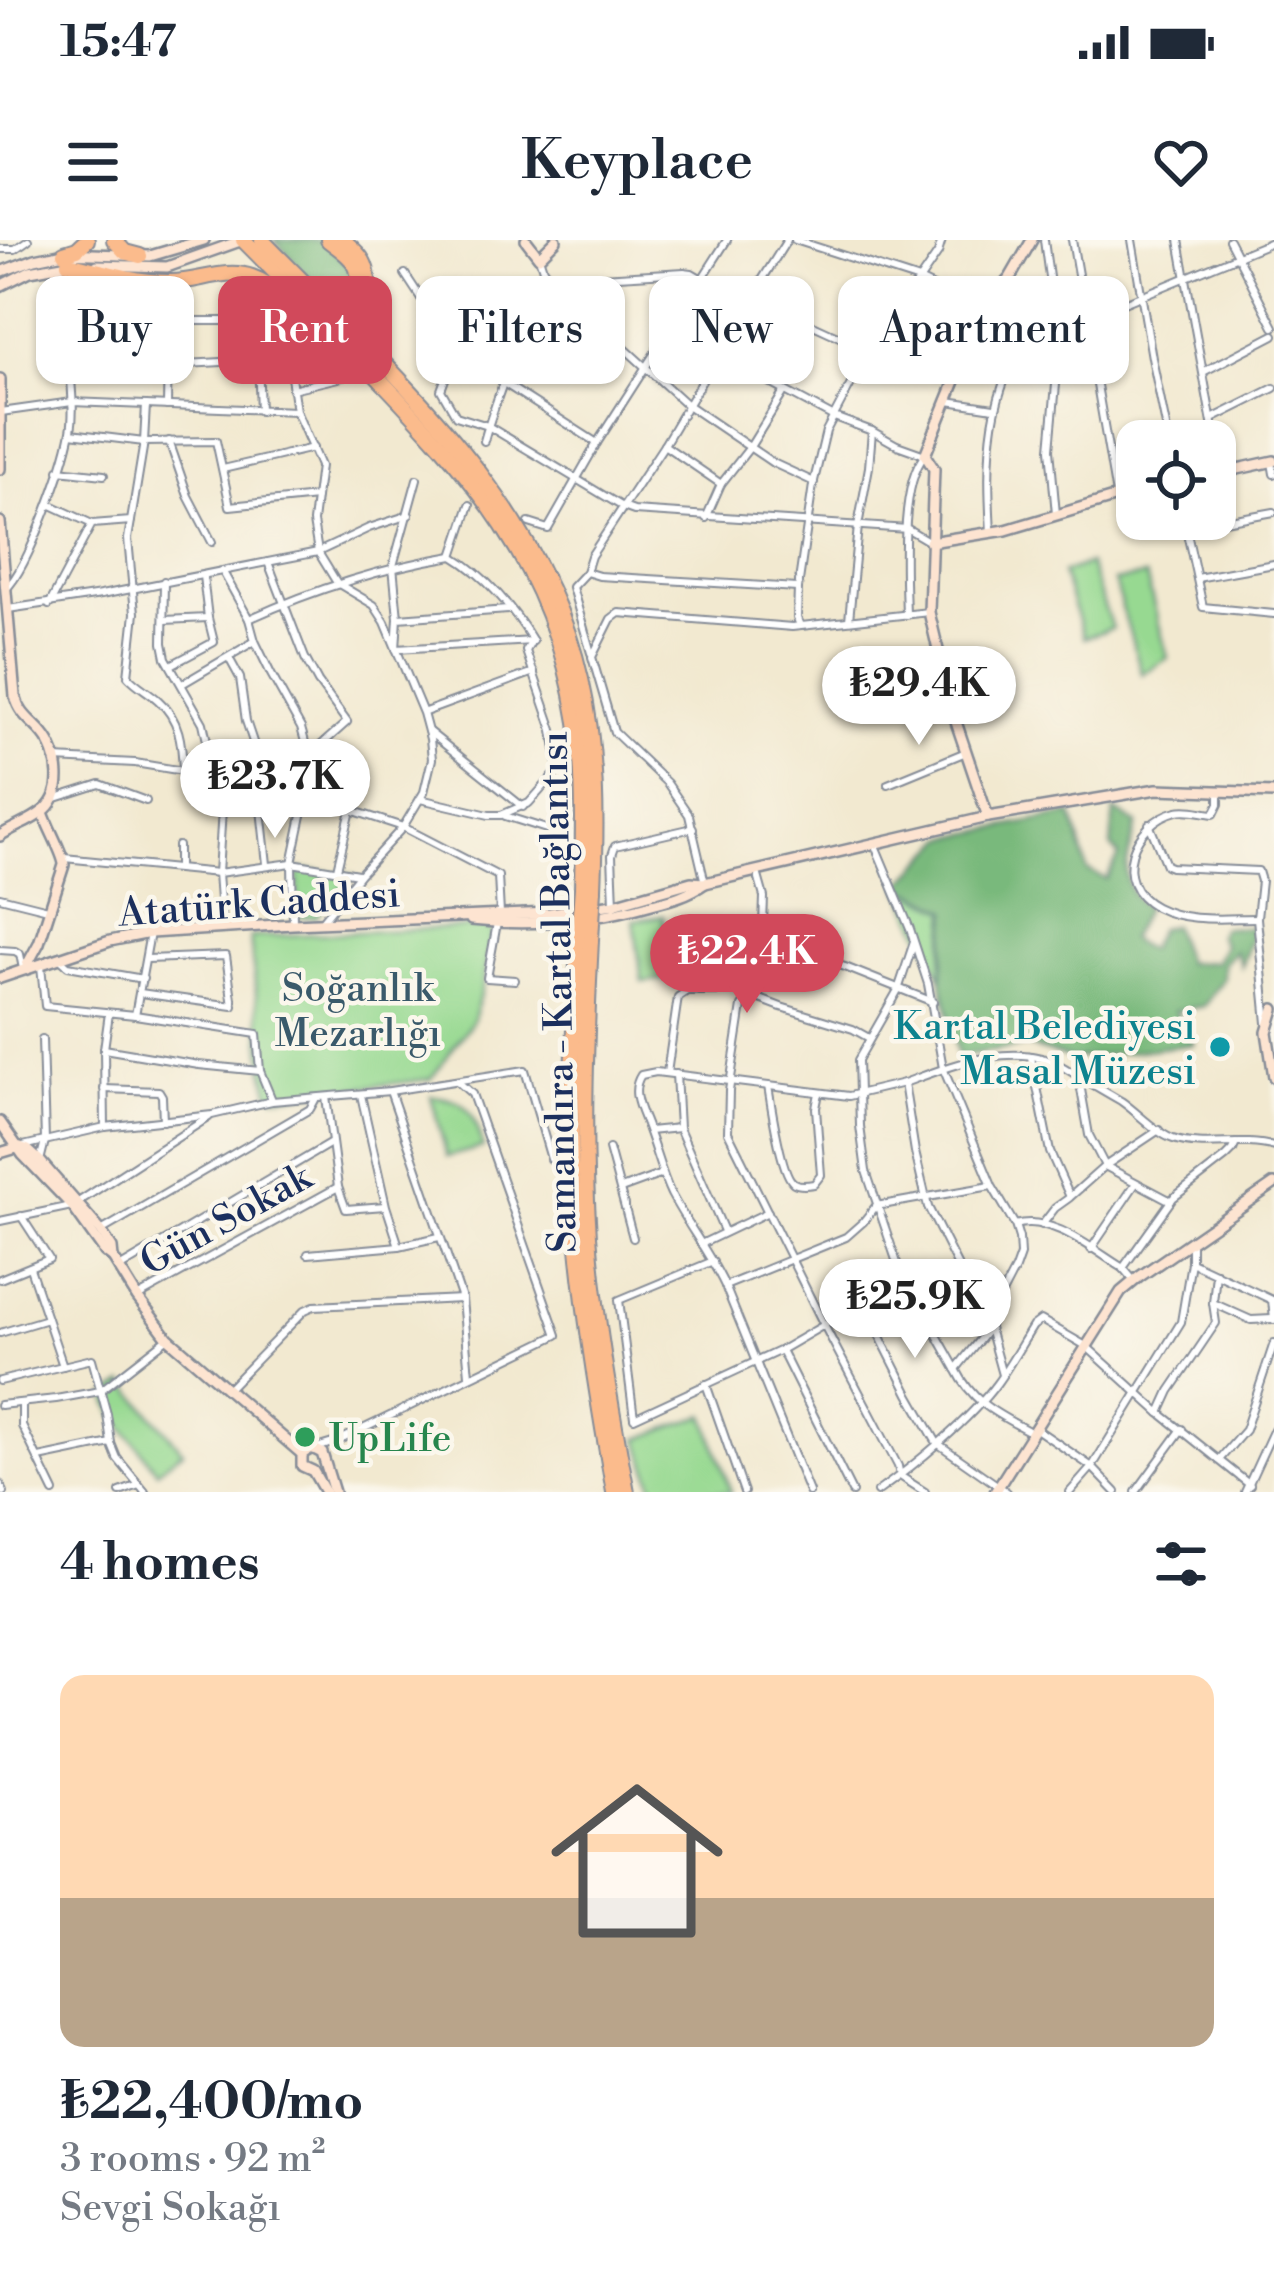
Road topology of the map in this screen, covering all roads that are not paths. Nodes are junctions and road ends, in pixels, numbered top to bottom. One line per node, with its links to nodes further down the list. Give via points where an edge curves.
1 (28, 240): 20 (street)
2 (87, 240): 24 (highway)
3 (114, 240): 21 (highway)
4 (204, 240): 21 (street)
5 (328, 240): 19 (highway, via 358,273 351,292 331,298)
6 (343, 240): 69 (highway, via 365,262 368,335)
7 (556, 240): 22 (street)
8 (728, 240): 34 (street)
9 (791, 240): 35 (street); 36 (street)
10 (942, 240): 37 (street)
11 (1033, 240): 38 (street)
12 (1044, 240): 39 (street)
13 (1072, 240): 40 (street)
14 (1132, 240): 43 (street)
15 (1179, 240): 41 (street)
16 (1229, 240): 23 (street)
17 (528, 241): 22 (street)
18 (1274, 241): 23 (street)
19 (245, 242): 24 (street, via 167,267); 29 (highway, Samandıra - Kartal Bağlantısı); 69 (highway, Samandıra - Kartal Bağlantısı)
20 (0, 249)
21 (140, 256): 24 (street)
22 (539, 256): 25 (street)
23 (1237, 257): 41 (street); 45 (street)
24 (66, 258): 26 (street); 28 (highway, via 161,282); 42 (street)
25 (543, 269): 30 (street); 31 (street)
26 (0, 272)
27 (405, 274): 82 (street, via 453,358 441,390 456,416)
28 (252, 276)
29 (278, 276)
30 (541, 276)
31 (549, 276)
32 (618, 276): 33 (street)
33 (695, 276)
34 (705, 276)
35 (766, 276)
36 (906, 276)
37 (922, 276)
38 (1011, 276)
39 (1050, 276)
40 (1078, 276)
41 (1187, 278): 43 (street); 49 (street)
42 (0, 286)
43 (1141, 295): 44 (street); 81 (street)
44 (1129, 300)
45 (1274, 331): 49 (street)
46 (625, 350): 48 (street)
47 (649, 360): 48 (street)
48 (644, 368): 72 (street); 88 (street)
49 (1203, 372): 80 (street)
50 (0, 379): 78 (street)
51 (71, 384): 71 (street)
52 (168, 384): 74 (street)
53 (259, 384): 76 (street)
54 (291, 384): 67 (street)
55 (313, 384): 67 (street)
56 (385, 384): 194 (highway, Samandıra - Kartal Bağlantısı, via 483,494 535,582 577,724)
57 (501, 384): 82 (street)
58 (505, 384): 88 (street)
59 (699, 384): 72 (street)
60 (770, 384): 68 (street)
61 (852, 384): 79 (street)
62 (954, 384): 70 (street)
63 (1004, 384): 75 (street)
64 (1057, 384): 109 (street, via 1050,468)
65 (1096, 384): 103 (street)
66 (1274, 388): 80 (street)
67 (292, 389): 77 (street)
68 (784, 392): 79 (street); 90 (street)
69 (418, 401): 194 (highway, Samandıra - Kartal Bağlantısı, via 515,521 566,625 592,747 597,826)
70 (945, 401): 75 (street); 92 (street)
71 (72, 402): 73 (street); 78 (street); 84 (street)
72 (686, 404): 89 (street); 90 (street)
73 (146, 405): 74 (street); 87 (street)
74 (167, 406): 76 (street)
75 (994, 408): 120 (street)
76 (260, 411): 77 (street)
77 (296, 411): 91 (street)
78 (1, 416): 94 (street)
79 (834, 417): 83 (street); 101 (street)
80 (1212, 419)
81 (1165, 420)
82 (488, 426): 86 (street); 99 (street)
83 (872, 431): 92 (street); 118 (street)
84 (71, 433): 87 (street); 96 (street)
85 (169, 441): 87 (street); 95 (street, via 216,441); 122 (street)
86 (484, 441)
87 (144, 442): 113 (street)
88 (597, 443): 99 (street)
89 (664, 445): 102 (street); 107 (street)
90 (750, 447): 101 (street); 102 (street)
91 (313, 448): 95 (street); 104 (street)
92 (925, 455): 119 (street, via 910,483); 123 (street, via 934,469)
93 (1273, 466): 97 (street)
94 (0, 469)
95 (223, 469): 104 (street, via 230,506)
96 (59, 470): 98 (street); 105 (street)
97 (1236, 471)
98 (104, 475)
99 (578, 478): 107 (street); 116 (street, via 548,529)
100 (417, 479): 110 (street)
101 (814, 482): 114 (street)
102 (721, 484): 112 (street)
103 (1116, 496): 109 (street)
104 (316, 497): 124 (street)
105 (49, 504): 117 (street); 138 (street)
106 (470, 505): 125 (street)
107 (623, 507): 112 (street); 131 (street)
108 (1274, 512): 111 (street)
109 (1056, 514): 120 (street)
110 (409, 515): 124 (street); 129 (street)
111 (1236, 517)
112 (706, 518): 114 (street)
113 (131, 521): 117 (street); 136 (street)
114 (808, 521): 118 (street); 137 (street)
115 (0, 522): 128 (street)
116 (529, 523)
117 (92, 524): 140 (street)
118 (858, 526): 119 (street); 150 (street)
119 (908, 529): 123 (street); 145 (street)
120 (991, 533): 123 (street)
121 (1189, 540): 133 (street)
122 (212, 542)
123 (930, 542): 143 (street)
124 (318, 552): 126 (street); 135 (street)
125 (453, 556): 129 (street); 142 (street)
126 (268, 562): 130 (street); 139 (street)
127 (1274, 564): 133 (street)
128 (2, 565): 138 (street)
129 (393, 566): 135 (street); 147 (street)
130 (224, 572): 132 (street); 148 (street)
131 (586, 572): 137 (street); 156 (street, via 572,587)
132 (203, 576): 134 (street); 146 (street)
133 (1197, 578): 144 (street, via 1203,608)
134 (164, 581): 136 (street); 149 (street)
135 (337, 583): 139 (street); 155 (street, via 374,605)
136 (135, 588): 140 (street); 167 (street, via 128,676 172,715)
137 (799, 588): 151 (street)
138 (6, 589): 141 (street)
139 (283, 603): 148 (street); 164 (street, via 318,682 347,722)
140 (49, 604): 141 (street)
141 (8, 609): 152 (street)
142 (511, 610): 147 (street); 154 (street)
143 (928, 612): 145 (street); 163 (street)
144 (1274, 614)
145 (906, 615): 150 (street)
146 (208, 618): 149 (street); 158 (street, via 214,642)
147 (398, 618): 155 (street)
148 (249, 619): 153 (street)
149 (163, 620): 158 (street)
150 (849, 620): 151 (street)
151 (800, 626): 156 (street, via 619,613)
152 (4, 639): 165 (street, via 18,710)
153 (255, 641): 157 (street); 164 (street)
154 (533, 641): 155 (street); 159 (street, via 526,651)
155 (396, 649): 161 (street)
156 (592, 657): 180 (street, via 614,732 667,783)
157 (229, 658): 160 (street); 187 (street, via 254,745)
158 (169, 665): 160 (street)
159 (534, 672): 161 (street); 174 (street, via 558,764)
160 (182, 684): 166 (street, via 203,723)
161 (423, 713): 162 (street)
162 (428, 731): 172 (street, via 432,759); 174 (street)
163 (966, 752): 168 (street); 177 (street)
164 (309, 756): 186 (street)
165 (56, 759): 167 (street); 171 (street)
166 (212, 768): 167 (street); 191 (street, via 222,809)
167 (184, 771)
168 (888, 784)
169 (1220, 791): 170 (street); 177 (street, via 1167,788); 178 (street, via 1214,814 1180,810)
170 (1274, 793)
171 (53, 799): 173 (street, via 100,784); 175 (street)
172 (420, 799): 176 (street); 179 (street)
173 (146, 800)
174 (523, 807): 176 (street)
175 (43, 812): 182 (street); 185 (street)
176 (501, 815): 181 (street)
177 (988, 817): 183 (street)
178 (1149, 824): 199 (street, via 1166,865 1258,871); 199 (street, via 1130,864 1143,898 1189,918)
179 (403, 827): 189 (street, via 351,810); 192 (street); 198 (street, via 498,876)
180 (692, 828): 193 (street); 196 (street, via 615,846)
181 (559, 833)
182 (0, 836)
183 (874, 844): 190 (street); 206 (street)
184 (178, 846): 188 (street)
185 (64, 857): 188 (street); 197 (street)
186 (292, 863): 187 (street); 189 (street); 200 (street)
187 (268, 866): 191 (street)
188 (178, 867): 191 (street)
189 (337, 869): 192 (street)
190 (757, 872): 193 (street); 205 (street)
191 (218, 873): 202 (street)
192 (360, 874): 201 (street)
193 (705, 883): 196 (street, Atatürk Caddesi); 198 (street, Atatürk Caddesi, via 589,920)
194 (588, 888): 204 (highway, Samandıra - Kartal Bağlantısı, bridge)
195 (0, 897): 197 (street)
196 (614, 904): 198 (street, Atatürk Caddesi)
197 (51, 910): 207 (street)
198 (499, 918): 201 (street, Atatürk Caddesi); 214 (street, via 487,978)
199 (1257, 919): 222 (street)
200 (292, 924): 201 (street, Atatürk Caddesi); 202 (street, Atatürk Caddesi)
201 (320, 924)
202 (222, 928): 203 (street, Atatürk Caddesi)
203 (150, 933): 209 (street); 210 (street, Atatürk Caddesi)
204 (585, 940): 343 (highway, Samandıra - Kartal Bağlantısı, via 573,1056 573,1184 596,1419); 344 (highway, Samandıra - Kartal Bağlantısı, via 586,1188 594,1286)
205 (765, 940): 215 (street); 217 (street, via 761,981)
206 (914, 942): 215 (street); 218 (street)
207 (39, 943): 210 (street); 211 (street)
208 (0, 950): 211 (street, via 20,954)
209 (147, 959): 213 (street); 216 (street, via 226,956 233,1006)
210 (49, 960): 211 (street, Atatürk Caddesi); 213 (street); 220 (street, via 44,1006)
211 (23, 969): 212 (street, Atatürk Caddesi)
212 (0, 978)
213 (143, 980): 216 (street)
214 (514, 980)
215 (899, 988): 218 (street); 223 (street)
216 (140, 993): 221 (street)
217 (750, 994): 223 (street); 229 (street, via 682,992); 233 (street)
218 (933, 1002): 227 (street)
219 (1274, 1009): 222 (street)
220 (110, 1013): 221 (street); 225 (street)
221 (135, 1016): 228 (street, via 257,1034)
222 (1268, 1024): 230 (street)
223 (869, 1039): 240 (street, via 857,1060)
224 (42, 1040): 250 (street)
225 (104, 1049): 228 (street); 236 (street)
226 (1031, 1057): 227 (street); 231 (street); 266 (street, via 1049,1152)
227 (943, 1068): 234 (street); 263 (street)
228 (260, 1071): 242 (street)
229 (672, 1074): 233 (street); 247 (street); 249 (street, via 649,1072 635,1083)
230 (1274, 1075)
231 (1079, 1078): 248 (street); 259 (street, via 1089,1135)
232 (457, 1081): 237 (street); 257 (street, via 525,1070); 313 (street, via 472,1094 557,1335)
233 (730, 1081): 235 (street); 272 (street, via 728,1132)
234 (904, 1084): 240 (street); 267 (street)
235 (768, 1086): 238 (street); 238 (street, via 795,1184 814,1184 821,1175)
236 (104, 1088): 244 (street, via 159,1091); 246 (street)
237 (390, 1091): 239 (street); 279 (street)
238 (819, 1093): 240 (street)
239 (361, 1095): 241 (street); 270 (street)
240 (859, 1095): 271 (street)
241 (321, 1098): 242 (street); 251 (street); 277 (street)
242 (272, 1101): 243 (street)
243 (212, 1115): 244 (street); 269 (street)
244 (164, 1121): 246 (street)
245 (0, 1122): 253 (street)
246 (105, 1127): 250 (street)
247 (679, 1128): 249 (street); 278 (street)
248 (1160, 1130): 252 (street, via 1193,1144); 259 (street)
249 (649, 1131): 260 (street)
250 (45, 1141): 253 (street); 258 (street)
251 (331, 1143): 264 (street); 289 (street)
252 (1236, 1144): 254 (street); 268 (street)
253 (20, 1147): 256 (street); 258 (street); 269 (street)
254 (1274, 1147)
255 (609, 1148): 265 (street)
256 (0, 1153)
257 (551, 1159)
258 (40, 1161): 269 (street)
259 (1106, 1166): 261 (street); 266 (street)
260 (662, 1174): 265 (street); 282 (street)
261 (1136, 1182): 268 (street); 284 (street)
262 (1274, 1184): 281 (street)
263 (992, 1186): 267 (street); 275 (street)
264 (338, 1187): 270 (street, via 346,1209); 297 (street, Gün Sokak)
265 (620, 1190): 280 (street)
266 (1070, 1197): 276 (street)
267 (925, 1198): 271 (street); 304 (street)
268 (1172, 1201): 292 (street)
269 (75, 1204): 273 (street); 277 (street); 289 (street)
270 (386, 1206): 283 (street)
271 (876, 1206): 286 (street, via 846,1237); 290 (street)
272 (768, 1212): 278 (street); 286 (street)
273 (21, 1216): 274 (street); 291 (street, via 49,1259)
274 (0, 1221)
275 (1016, 1225): 276 (street); 304 (street, via 1019,1256)
276 (1042, 1225): 284 (street)
277 (101, 1231): 289 (street)
278 (724, 1231): 282 (street)
279 (439, 1237): 283 (street); 299 (street)
280 (633, 1238)
281 (1191, 1241): 288 (street); 295 (street)
282 (699, 1244): 287 (street)
283 (399, 1246): 285 (street)
284 (1091, 1249): 292 (street)
285 (308, 1254)
286 (793, 1259): 296 (street); 303 (street)
287 (713, 1261): 296 (street); 316 (street, via 619,1300 634,1418)
288 (1191, 1262): 293 (street); 319 (street, via 1181,1322)
289 (116, 1263): 297 (street)
290 (898, 1266): 298 (street); 312 (street)
291 (31, 1268): 294 (street); 301 (street)
292 (1123, 1268): 295 (street)
293 (1216, 1273): 300 (street); 302 (street, via 1272,1300)
294 (0, 1279)
295 (1134, 1281): 308 (street)
296 (725, 1286): 310 (street)
297 (137, 1297): 306 (street)
298 (860, 1297): 303 (street); 328 (street)
299 (462, 1299): 313 (street); 318 (street, via 314,1306)
300 (1213, 1304): 302 (street, via 1251,1320); 323 (street, via 1216,1323)
301 (47, 1319): 305 (street); 311 (street)
302 (1274, 1319)
303 (824, 1325): 309 (street); 335 (street)
304 (988, 1328): 312 (street); 314 (street)
305 (0, 1333)
306 (168, 1338): 317 (street); 318 (street)
307 (1274, 1343): 332 (street, via 1245,1430)
308 (1086, 1346): 314 (street, via 1041,1320); 319 (street); 326 (street)
309 (781, 1350): 310 (street); 347 (street)
310 (754, 1361): 316 (street); 346 (street)
311 (63, 1366): 315 (street); 317 (street, via 92,1359)
312 (956, 1369): 321 (street)
313 (469, 1376): 330 (street)
314 (1002, 1376): 321 (street)
315 (0, 1381)
316 (706, 1384): 345 (street)
317 (100, 1391): 320 (street); 327 (street)
318 (226, 1391): 329 (street)
319 (1138, 1392): 323 (street); 333 (street)
320 (22, 1403): 322 (street); 331 (street, via 22,1426)
321 (980, 1403): 326 (street); 328 (street)
322 (0, 1405)
323 (1160, 1413): 324 (street)
324 (1182, 1429): 332 (street); 351 (street)
325 (1274, 1429): 337 (street)
326 (1033, 1431): 333 (street); 338 (street)
327 (111, 1443): 331 (street); 336 (street)
328 (937, 1443): 335 (street); 338 (street)
329 (302, 1454): 330 (street); 334 (street, via 302,1466)
330 (321, 1456): 334 (street); 342 (street)
331 (39, 1458): 340 (street)
332 (1219, 1460): 337 (street)
333 (1092, 1467): 339 (street); 350 (street)
334 (313, 1471): 342 (street)
335 (900, 1476): 348 (street); 349 (street)
336 (142, 1489): 341 (street)
337 (1247, 1489)
338 (1000, 1490)
339 (1072, 1491)
340 (54, 1492)
341 (120, 1492)
342 (329, 1492)
343 (612, 1492)
344 (630, 1492)
345 (744, 1492)
346 (809, 1492)
347 (852, 1492)
348 (878, 1492)
349 (925, 1492)
350 (1116, 1492)
351 (1136, 1492)

